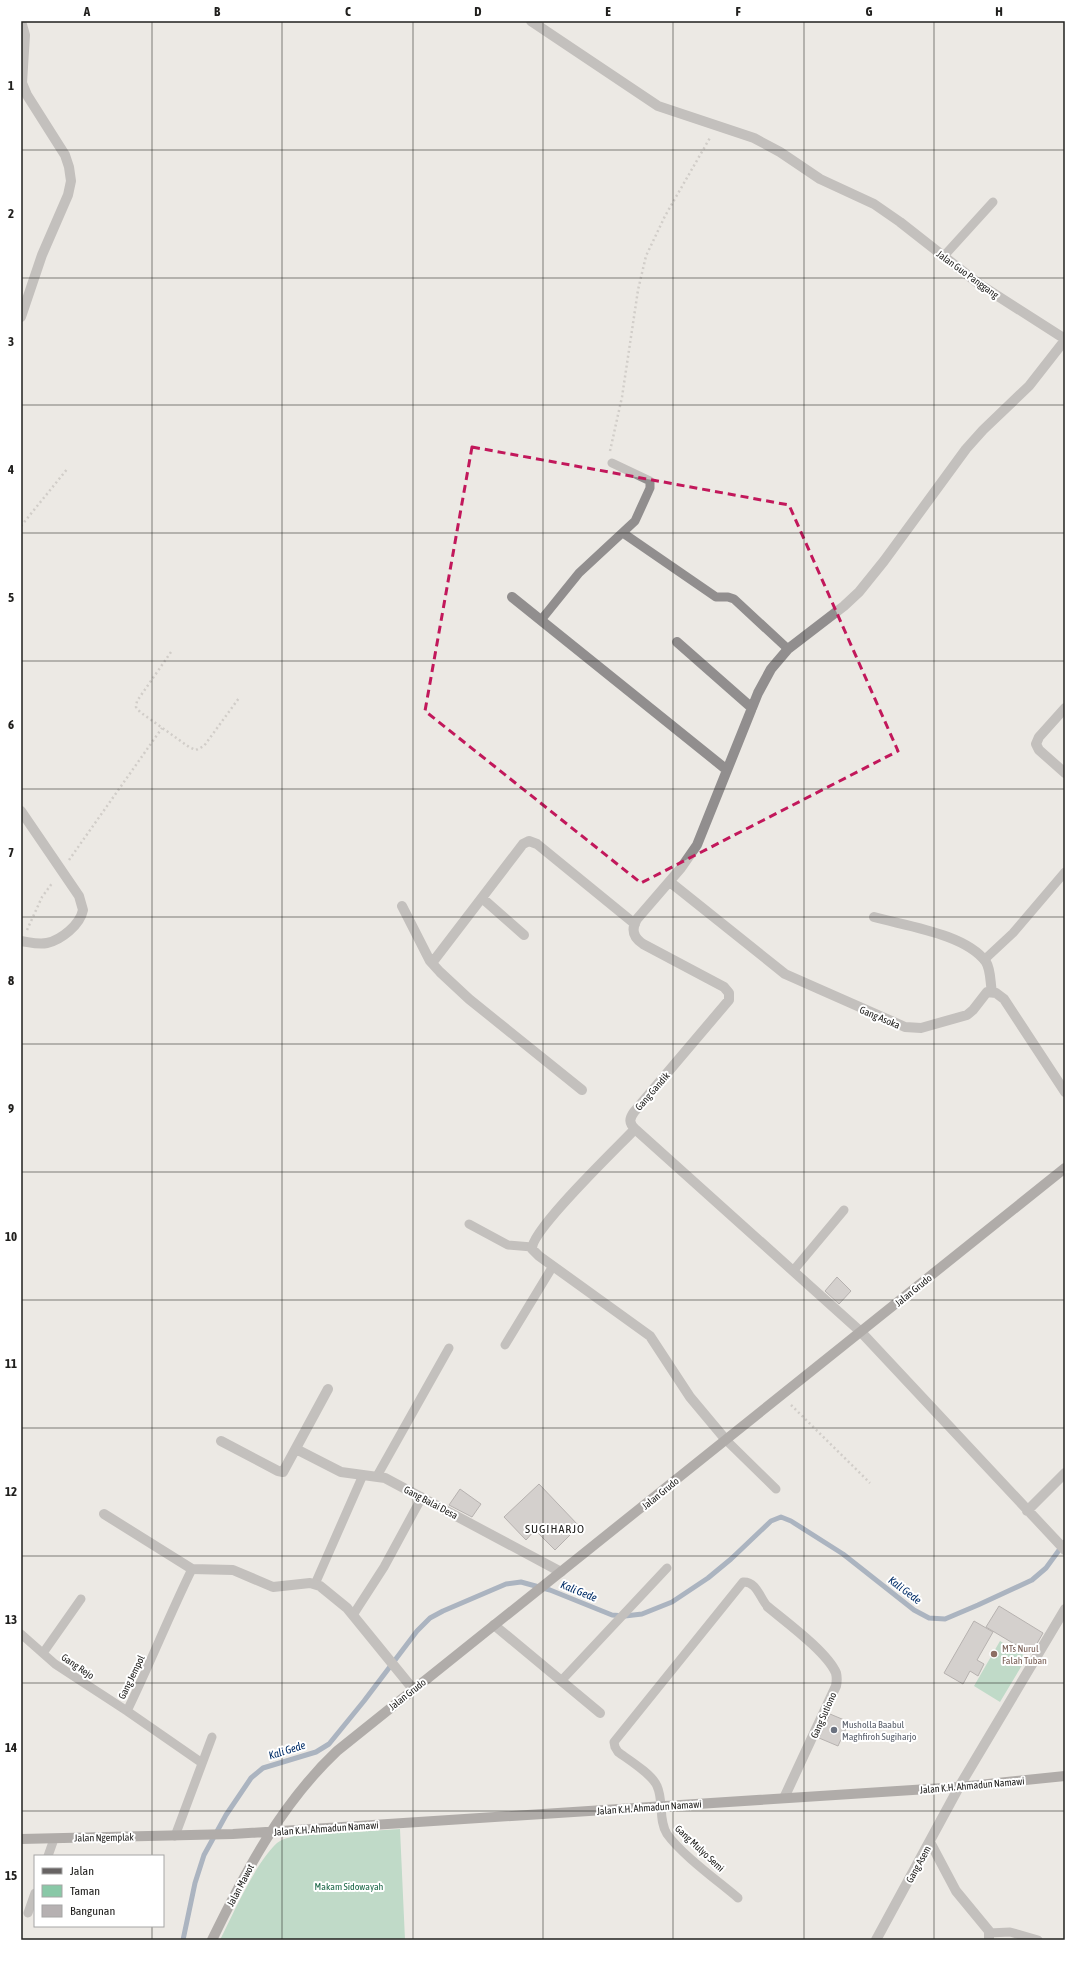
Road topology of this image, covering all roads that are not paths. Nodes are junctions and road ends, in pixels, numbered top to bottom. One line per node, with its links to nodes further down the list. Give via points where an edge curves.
1 (21, 21): 5 (street, via 25,35 22,83 65,155 71,181 68,195 37,269)
2 (531, 21): 4 (street, Jalan Guo Panggang, via 658,106 768,145 820,179 874,204)
3 (993, 202): 4 (lane)
4 (943, 256): 6 (street, Jalan Guo Panggang, via 985,288)
5 (21, 317)
6 (1065, 340): 12 (street, via 1029,386 966,450 859,592)
7 (612, 463): 8 (lane, via 647,478 650,482 650,488 637,518)
8 (623, 533): 10 (lane, via 579,574); 12 (lane, via 716,597 732,598)
9 (512, 597): 10 (street)
10 (541, 620): 15 (street)
11 (677, 642): 13 (street)
12 (788, 649): 13 (street, via 771,669)
13 (752, 708): 15 (street)
14 (1065, 708): 16 (street, via 1039,736 1036,744 1039,750)
15 (727, 770): 19 (street, via 697,844)
16 (1065, 773)
17 (21, 811): 25 (street, via 82,901 82,915 77,923 55,940 42,944)
18 (1065, 872): 26 (lane, via 1014,933)
19 (670, 882): 23 (street); 28 (street, Gang Asoka, via 785,974 905,1027 921,1028 966,1015 985,994)
20 (482, 898): 23 (street, via 523,844 529,841 537,844); 24 (street); 27 (street)
21 (402, 906): 27 (street)
22 (874, 917): 26 (street, via 958,939)
23 (635, 924): 31 (street, Gang Gandik, via 634,934 638,940 718,983 726,989 729,996 726,1005 634,1112 630,1122)
24 (524, 935)
25 (22, 941)
26 (984, 960): 28 (street, via 988,967)
27 (432, 963): 29 (street, via 469,999)
28 (992, 992): 30 (street, via 1004,999)
29 (582, 1090)
30 (1065, 1092)
31 (635, 1129): 35 (street, via 558,1210 534,1240); 37 (street)
32 (1065, 1168): 38 (street, Jalan Grudo)
33 (844, 1210): 37 (lane)
34 (469, 1224): 35 (lane, via 508,1245)
35 (532, 1247): 36 (street)
36 (553, 1266): 39 (lane); 42 (street, via 650,1336 690,1397)
37 (793, 1271): 38 (street)
38 (861, 1332): 42 (street, Jalan Grudo); 50 (street)
39 (505, 1345)
40 (449, 1348): 47 (lane)
41 (328, 1389): 44 (street)
42 (726, 1440): 48 (lane); 55 (street, Jalan Grudo)
43 (221, 1441): 44 (street, via 281,1472 285,1470)
44 (296, 1449): 46 (street, Gang Balai Desa, via 341,1472)
45 (1065, 1473): 50 (street)
46 (363, 1475): 47 (street, Gang Balai Desa); 56 (lane)
47 (378, 1476): 49 (street, Gang Balai Desa)
48 (776, 1489)
49 (422, 1497): 55 (street, Gang Balai Desa); 60 (lane, via 384,1567)
50 (1027, 1511): 52 (street)
51 (104, 1514): 54 (street)
52 (1065, 1550)
53 (667, 1568): 64 (lane)
54 (192, 1569): 56 (street, via 233,1570 273,1586); 66 (lane, Gang Jempol)
55 (561, 1572): 61 (street, Jalan Grudo)
56 (316, 1584): 60 (street, via 332,1594)
57 (81, 1599): 63 (lane)
58 (768, 1607): 72 (street, Gang Sutiono, via 814,1647 832,1667 837,1679); 73 (lane, Gang Mulyo Semi, via 755,1588 743,1582 615,1740 618,1752 654,1781 658,1787)
59 (1065, 1609): 71 (street, Gang Asem)
60 (353, 1614): 65 (street)
61 (494, 1625): 64 (street); 65 (street, Jalan Grudo)
62 (21, 1634): 63 (lane, Gang Rejo)
63 (43, 1653): 66 (lane, Gang Rejo)
64 (561, 1681): 67 (street)
65 (413, 1689): 74 (street, Jalan Grudo, via 330,1757)
66 (127, 1711): 69 (lane, Gang Jempol)
67 (600, 1713)
68 (212, 1737): 69 (lane)
69 (202, 1763): 76 (lane)
70 (1065, 1776): 71 (street, Jalan K.H. Ahmadun Namawi)
71 (959, 1787): 72 (street, Jalan K.H. Ahmadun Namawi); 79 (street, Gang Asem)
72 (784, 1798): 73 (street, Jalan K.H. Ahmadun Namawi)
73 (660, 1806): 74 (street, Jalan K.H. Ahmadun Namawi); 82 (lane, Gang Mulyo Semi, via 664,1828 671,1839)
74 (270, 1832): 75 (street, Jalan K.H. Ahmadun Namawi); 85 (street, Jalan Mawot)
75 (186, 1835): 76 (street, Jalan Ngemplak)
76 (175, 1836): 78 (street, Jalan Ngemplak)
77 (21, 1839): 78 (street, Jalan Ngemplak)
78 (54, 1839): 80 (lane)
79 (930, 1842): 84 (street, via 956,1891); 86 (street, Gang Asem)
80 (48, 1855)
81 (34, 1895): 83 (lane)
82 (738, 1898)
83 (28, 1913)
84 (989, 1936): 87 (lane, via 1010,1932)
85 (212, 1940)
86 (876, 1940)
87 (1038, 1940)

